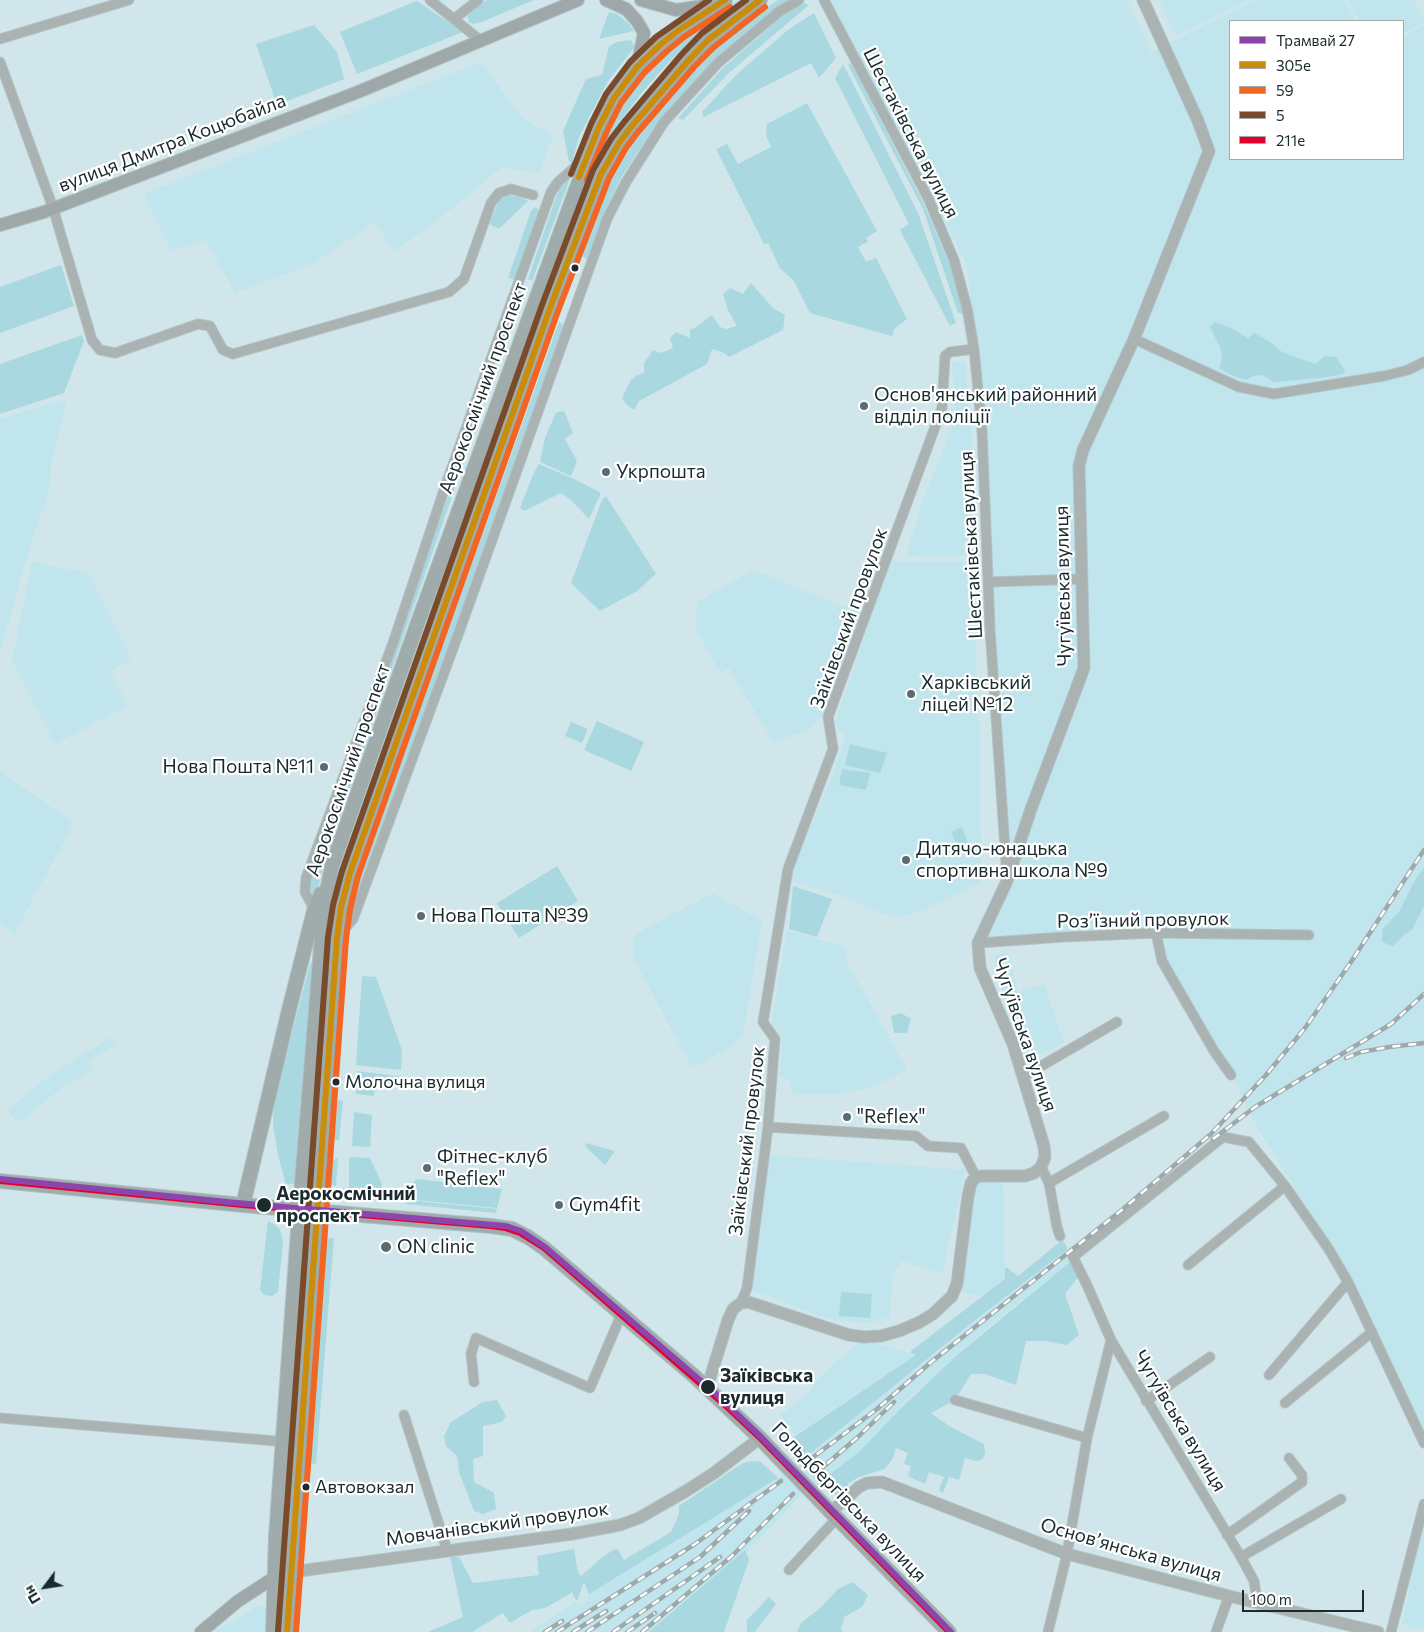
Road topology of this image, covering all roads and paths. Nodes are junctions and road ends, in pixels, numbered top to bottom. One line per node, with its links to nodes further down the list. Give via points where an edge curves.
1 (129, 0): 13 (street)
2 (430, 0): 12 (street)
3 (478, 0): 12 (street)
4 (578, 0): 14 (main road, вулиця Дмитра Коцюбайла)
5 (606, 0): 16 (main road, via 626,9 644,33)
6 (641, 0): 11 (main road, via 676,10)
7 (760, 0): 32 (main road, Аерокосмічний проспект, via 708,40 688,60 627,132 601,174 375,798 350,873)
8 (799, 0): 32 (street, via 780,11 718,63 664,122 607,219 353,919)
9 (824, 0): 22 (street, Шестаківська вулиця, via 929,200 954,260)
10 (1143, 0): 21 (street, Чугуївська вулиця, via 1209,151)
11 (722, 2): 16 (main road, Аерокосмічний проспект, via 679,30)
12 (454, 19): 14 (street)
13 (0, 39)
14 (480, 40): 19 (main road, вулиця Дмитра Коцюбайла, via 358,92)
15 (0, 62): 19 (street)
16 (637, 68): 17 (main road, Аерокосмічний проспект, via 614,98)
17 (586, 157): 26 (main road, Аерокосмічний проспект); 28 (street, via 558,182 548,201 447,481 393,643 306,878 305,892)
18 (533, 195): 19 (street, via 511,189 499,193 491,203 464,279 449,292 233,354 222,350 210,326 198,324 115,353 100,350 92,340)
19 (53, 208): 20 (main road, вулиця Дмитра Коцюбайла)
20 (0, 225)
21 (1134, 339): 23 (street, via 1239,387 1274,394 1384,376); 24 (street, Чугуївська вулиця, via 1078,466)
22 (974, 349): 25 (street, Шестаківська вулиця, via 982,430); 40 (street, Заїківський провулок, via 950,352 945,356 942,408 828,717 833,749 788,869 764,1022 776,1039)
23 (1424, 362)
24 (1082, 579): 25 (street); 27 (street, Чугуївська вулиця, via 1084,668)
25 (989, 582): 27 (street, Шестаківська вулиця)
26 (332, 866): 28 (main road); 29 (main road, Аерокосмічний проспект)
27 (1007, 881): 33 (street, Чугуївська вулиця)
28 (314, 911): 29 (street); 35 (main road)
29 (323, 923): 34 (main road, Аерокосмічний проспект)
30 (1156, 933): 31 (street, Роз’їзний провулок); 33 (street, Роз’їзний провулок); 37 (street, via 1162,961 1214,1051)
31 (1309, 935)
32 (336, 938): 48 (main road, Аерокосмічний проспект)
33 (978, 943): 38 (street, Чугуївська вулиця, via 980,968)
34 (320, 969): 35 (main road, via 312,958); 47 (main road, Аерокосмічний проспект)
35 (299, 970): 46 (main road)
36 (1116, 1022): 38 (street)
37 (1231, 1074)
38 (1024, 1076): 41 (street, Чугуївська вулиця, via 1044,1146 1045,1157)
39 (1164, 1116): 44 (street)
40 (768, 1127): 42 (street, via 916,1136 928,1146 961,1148); 52 (street, Заїківський провулок, via 746,1288)
41 (1041, 1167): 42 (street, via 1025,1176); 44 (street)
42 (976, 1177): 52 (street, via 968,1196 957,1284 952,1296 920,1322 881,1336 864,1337 748,1302)
43 (0, 1181): 46 (main road)
44 (1050, 1183): 49 (street)
45 (1285, 1186): 50 (street); 51 (street); 55 (street, Чугуївська вулиця, via 1249,1142 1224,1137 1073,1257)
46 (243, 1205): 47 (main road)
47 (299, 1209): 48 (main road); 67 (main road, Аерокосмічний проспект)
48 (317, 1211): 53 (main road, Гольдбергівська вулиця, via 512,1230 536,1243); 68 (main road, Аерокосмічний проспект)
49 (1060, 1236)
50 (1188, 1265)
51 (1348, 1282): 54 (street); 57 (street)
52 (741, 1303): 59 (street, via 733,1309 728,1320)
53 (621, 1314): 58 (street, via 590,1388 476,1338 472,1354); 59 (main road, Гольдбергівська вулиця)
54 (1372, 1332): 62 (street); 69 (street)
55 (1111, 1340): 61 (street, Чугуївська вулиця); 66 (street)
56 (1210, 1356): 61 (street)
57 (1269, 1375)
58 (474, 1382)
59 (707, 1388): 65 (main road, Гольдбергівська вулиця)
60 (954, 1400): 66 (street)
61 (1146, 1401): 74 (street, Чугуївська вулиця)
62 (1285, 1403)
63 (404, 1415): 75 (street)
64 (0, 1418): 67 (street)
65 (760, 1438): 73 (main road, Гольдбергівська вулиця, bridge); 75 (street, Мовчанівський провулок, via 714,1473 629,1522 572,1534)
66 (1087, 1438): 77 (street)
67 (283, 1442): 68 (street); 76 (main road, Аерокосмічний проспект)
68 (300, 1443): 80 (main road, Аерокосмічний проспект)
69 (1424, 1443)
70 (1289, 1458): 74 (street, via 1302,1475 1302,1482)
71 (1340, 1499): 78 (street)
72 (1424, 1504): 92 (street)
73 (832, 1513): 77 (street, Основ’янська вулиця, via 859,1487 882,1482); 79 (street); 88 (main road, Гольдбергівська вулиця)
74 (1227, 1535): 78 (street, Чугуївська вулиця)
75 (446, 1550): 80 (street, Мовчанівський провулок)
76 (276, 1554): 81 (main road, Аерокосмічний проспект); 82 (main road)
77 (1067, 1554): 83 (street, Основ’янська вулиця); 89 (street)
78 (1241, 1557): 84 (street, Чугуївська вулиця, via 1256,1589)
79 (789, 1570)
80 (292, 1572): 81 (main road, Мовчанівський провулок); 87 (main road, Аерокосмічний проспект)
81 (275, 1577): 82 (main road); 86 (main road, Аерокосмічний проспект)
82 (250, 1592): 85 (main road)
83 (1229, 1596): 84 (street, Основ’янська вулиця); 90 (street)
84 (1254, 1602): 91 (street, Основ’янська вулиця)
85 (201, 1632)
86 (273, 1632)
87 (286, 1632)
88 (949, 1632)
89 (1048, 1632)
90 (1216, 1632)
91 (1378, 1632)
92 (1391, 1632)

